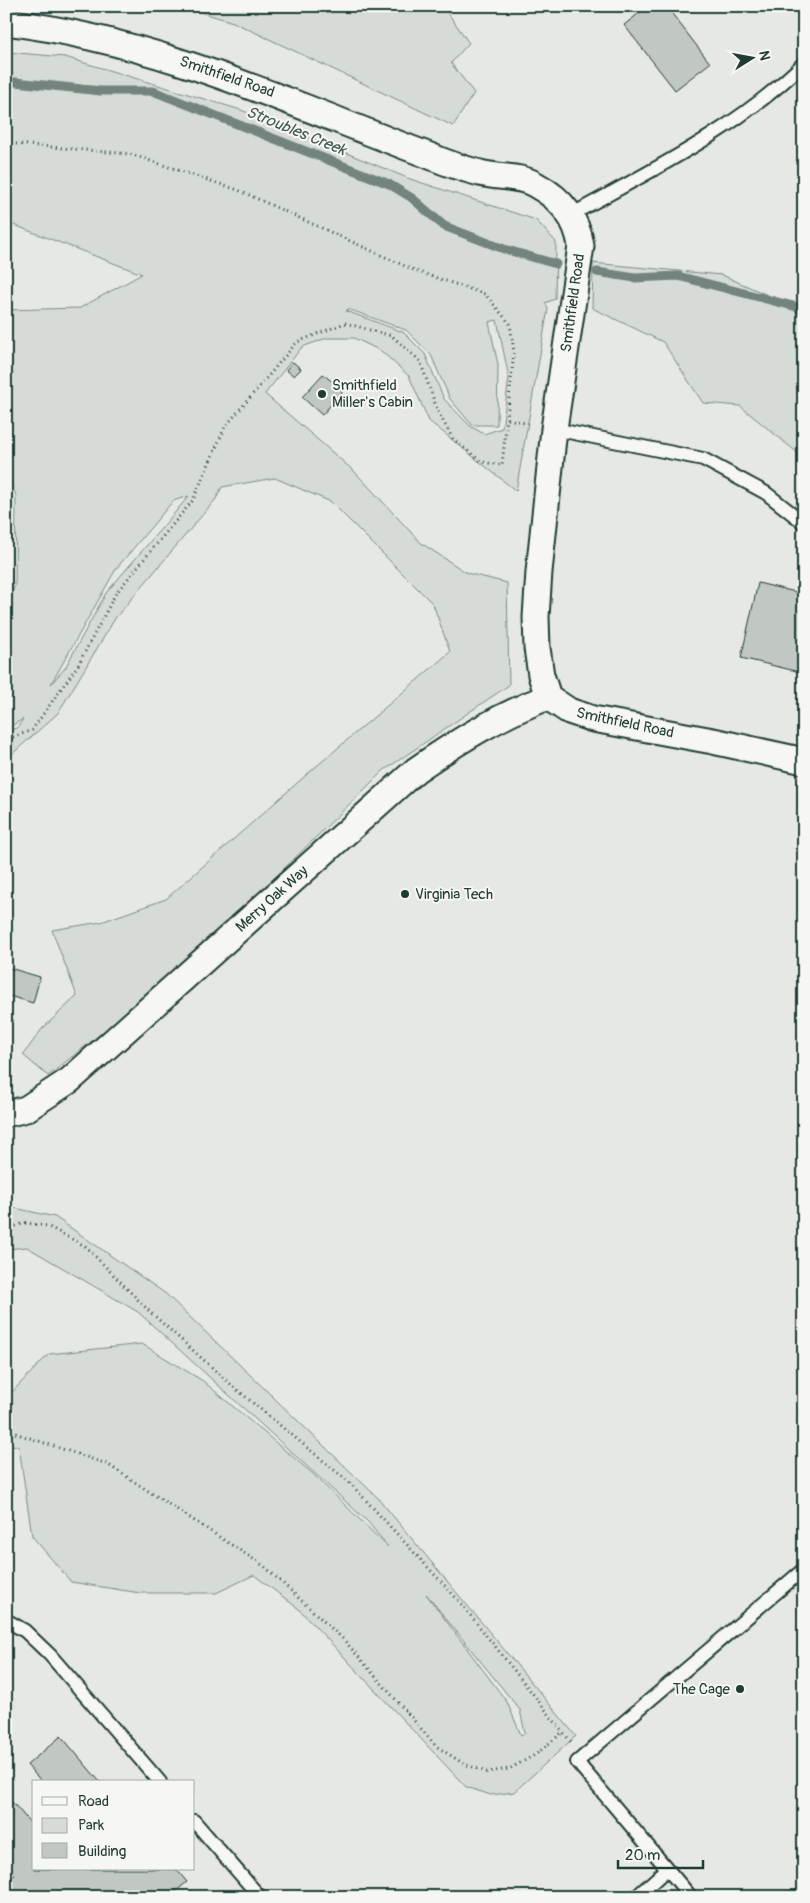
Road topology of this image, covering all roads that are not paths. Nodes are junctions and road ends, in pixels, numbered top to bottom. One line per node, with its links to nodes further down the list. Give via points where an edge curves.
1 (6, 22): 3 (street, Smithfield Road, via 88,36 191,65 282,97 432,157 480,173 535,184)
2 (804, 63): 3 (lane, via 746,112 700,144)
3 (571, 215): 4 (street, Smithfield Road, via 579,233 581,254)
4 (554, 428): 5 (lane, via 704,458 766,493); 6 (street, Smithfield Road, via 536,617 541,675)
5 (804, 524)
6 (548, 697): 7 (street, Smithfield Road, via 569,711 593,719); 8 (street, Merry Oak Way, via 454,743 416,770 70,1080 26,1108)
7 (804, 761)
8 (6, 1114)
9 (804, 1569): 13 (lane, via 577,1762)
10 (6, 1620): 11 (lane, via 25,1631 50,1655)
11 (158, 1780)
12 (195, 1822): 14 (lane)
13 (667, 1869): 15 (lane); 16 (lane)
14 (260, 1897)
15 (636, 1897)
16 (691, 1897)

